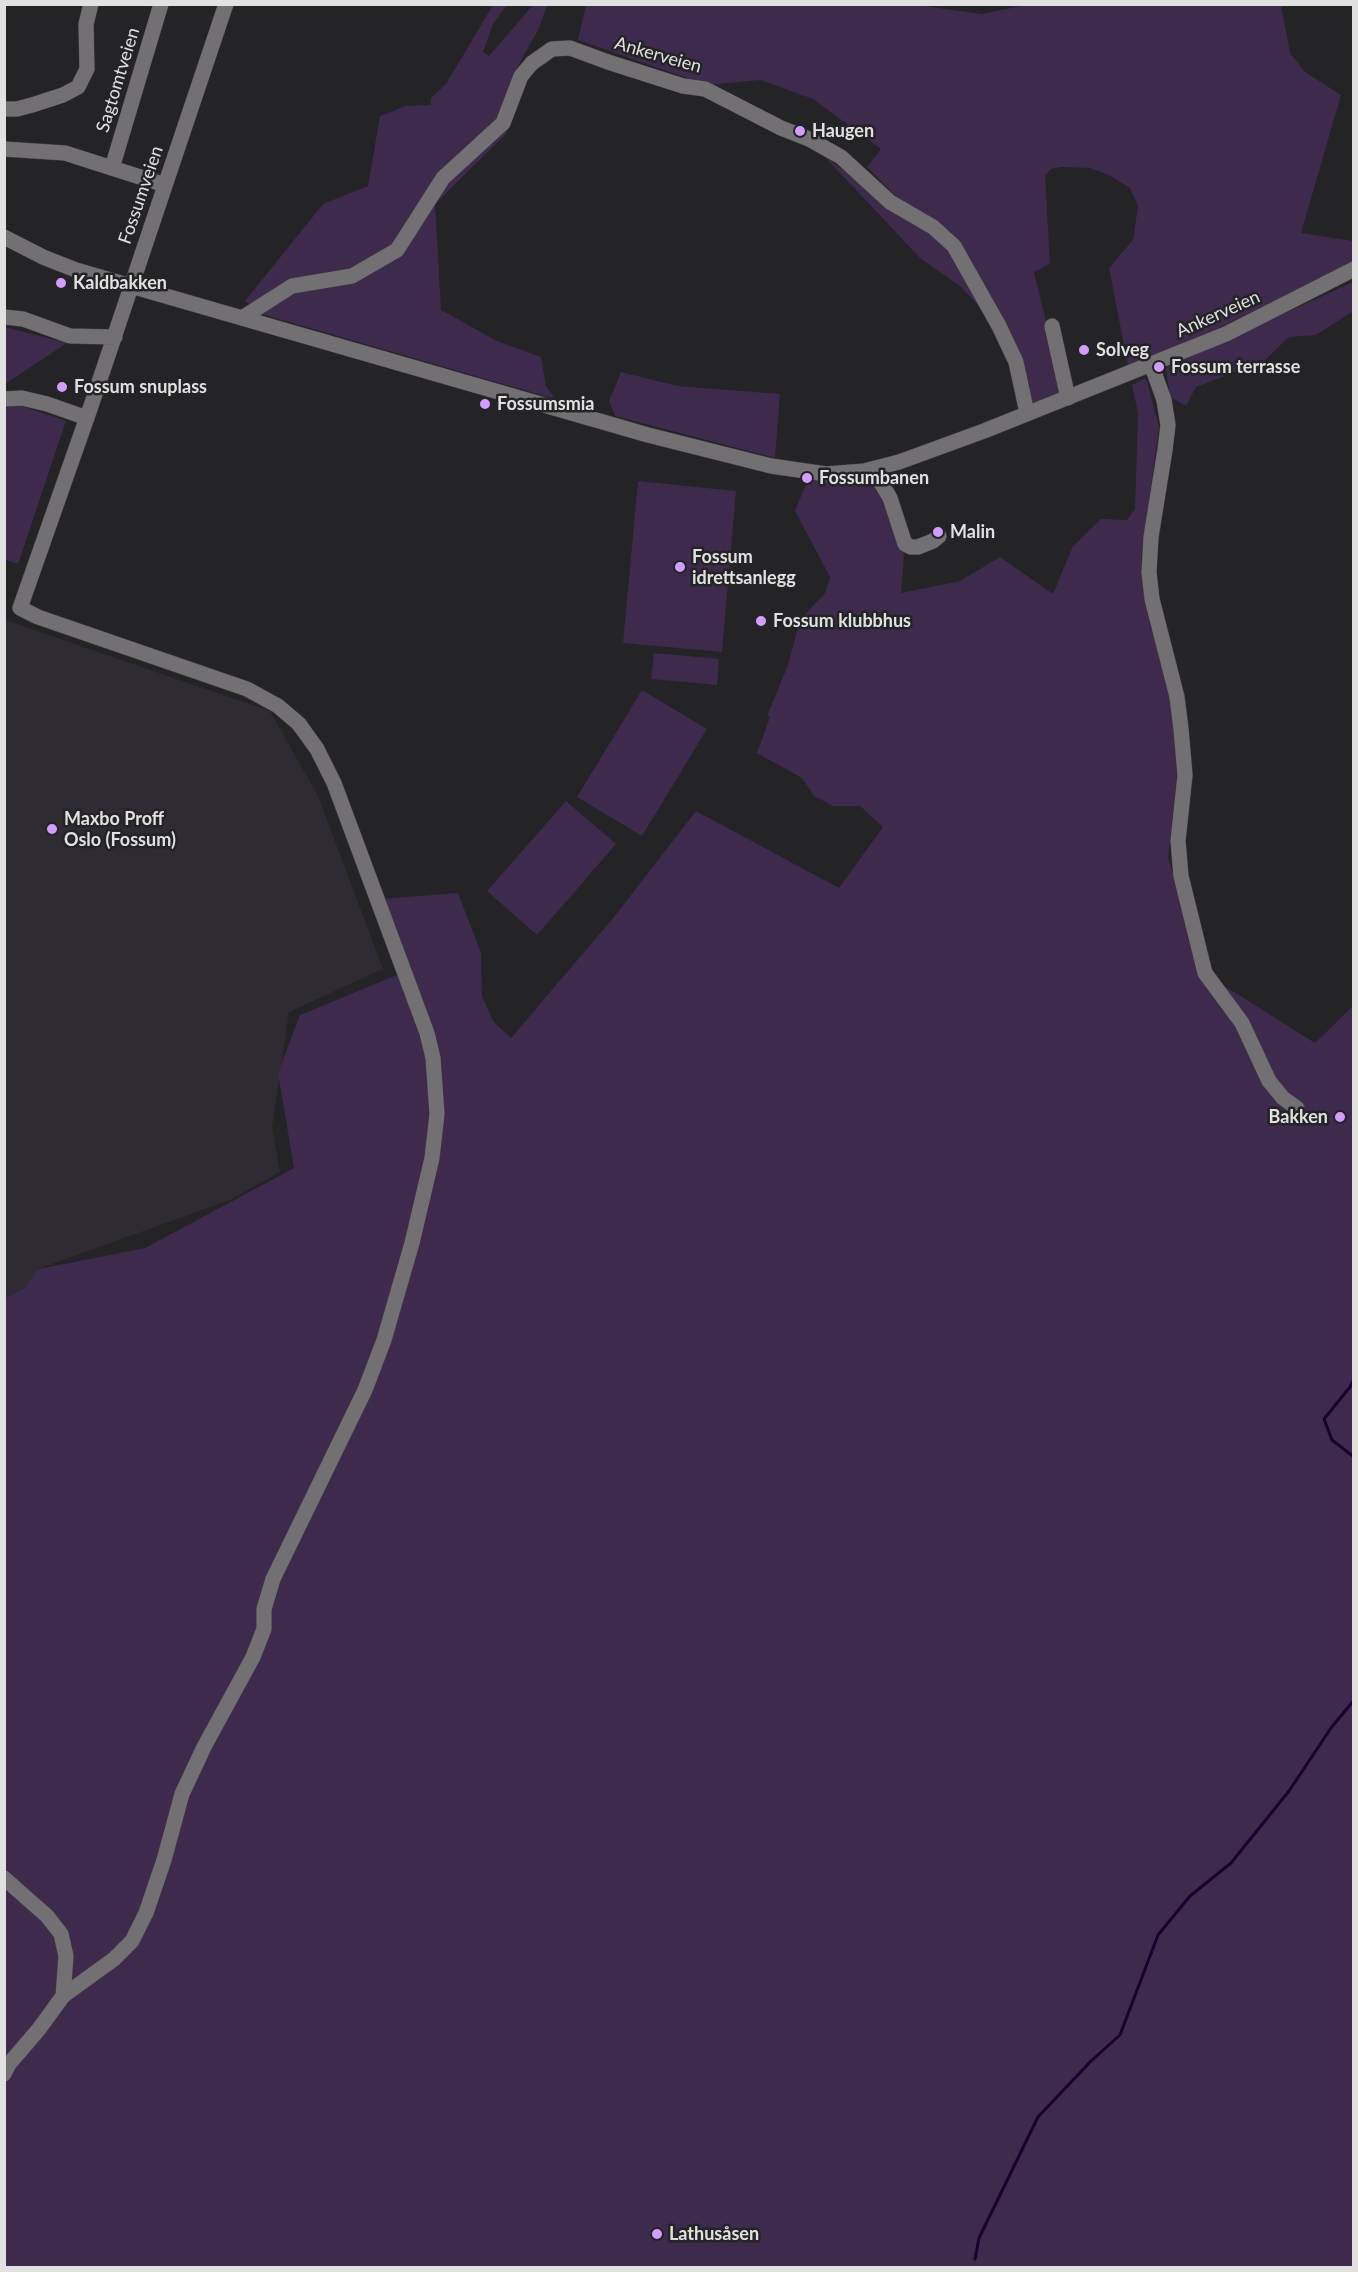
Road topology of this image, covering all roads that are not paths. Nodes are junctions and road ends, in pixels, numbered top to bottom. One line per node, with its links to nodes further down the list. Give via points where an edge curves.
1 (91, 4): 4 (street, via 86,24 87,69 78,87 32,105)
2 (161, 4): 6 (street, Sagtomtveien)
3 (226, 4): 7 (street, Fossumveien)
4 (4, 109)
5 (4, 149): 6 (street, via 65,153)
6 (112, 168): 7 (street)
7 (165, 185): 10 (street, Fossumveien)
8 (4, 237): 10 (street, Ankerveien, via 75,270)
9 (1353, 269): 15 (street, Ankerveien, via 1226,334)
10 (131, 286): 12 (street, Ankerveien); 14 (street, Fossumveien)
11 (4, 317): 14 (street, via 23,319 70,336)
12 (242, 318): 18 (street, Ankerveien, via 292,286 352,276 397,250 443,178 503,123 521,76 532,63 552,49 570,48 683,86 705,89 810,139 841,157 890,202 933,227 954,246 999,326 1016,363); 20 (street, Ankerveien, via 648,435 771,466 832,474)
13 (1052, 326): 16 (street)
14 (115, 337): 19 (street, Fossumveien)
15 (1151, 364): 16 (street, Ankerveien); 22 (street, via 1168,425 1150,537 1149,582 1181,729 1185,787 1178,841 1181,876 1207,976 1242,1023 1269,1081)
16 (1068, 398): 18 (street, Ankerveien)
17 (4, 399): 19 (street, via 22,398)
18 (1028, 413): 20 (street, Ankerveien)
19 (87, 418): 24 (street, Fossumveien, via 20,608 247,689 278,706 299,724 334,783 427,1033 437,1114 432,1158 384,1340 365,1390 273,1579 264,1609 264,1629 253,1657 182,1794 146,1913 132,1941)
20 (873, 469): 21 (street, via 890,498 905,544 918,547)
21 (939, 536)
22 (1297, 1108)
23 (4, 1878): 24 (street, via 47,1916 61,1934 66,1956)
24 (63, 1996): 25 (street)
25 (4, 2074)

